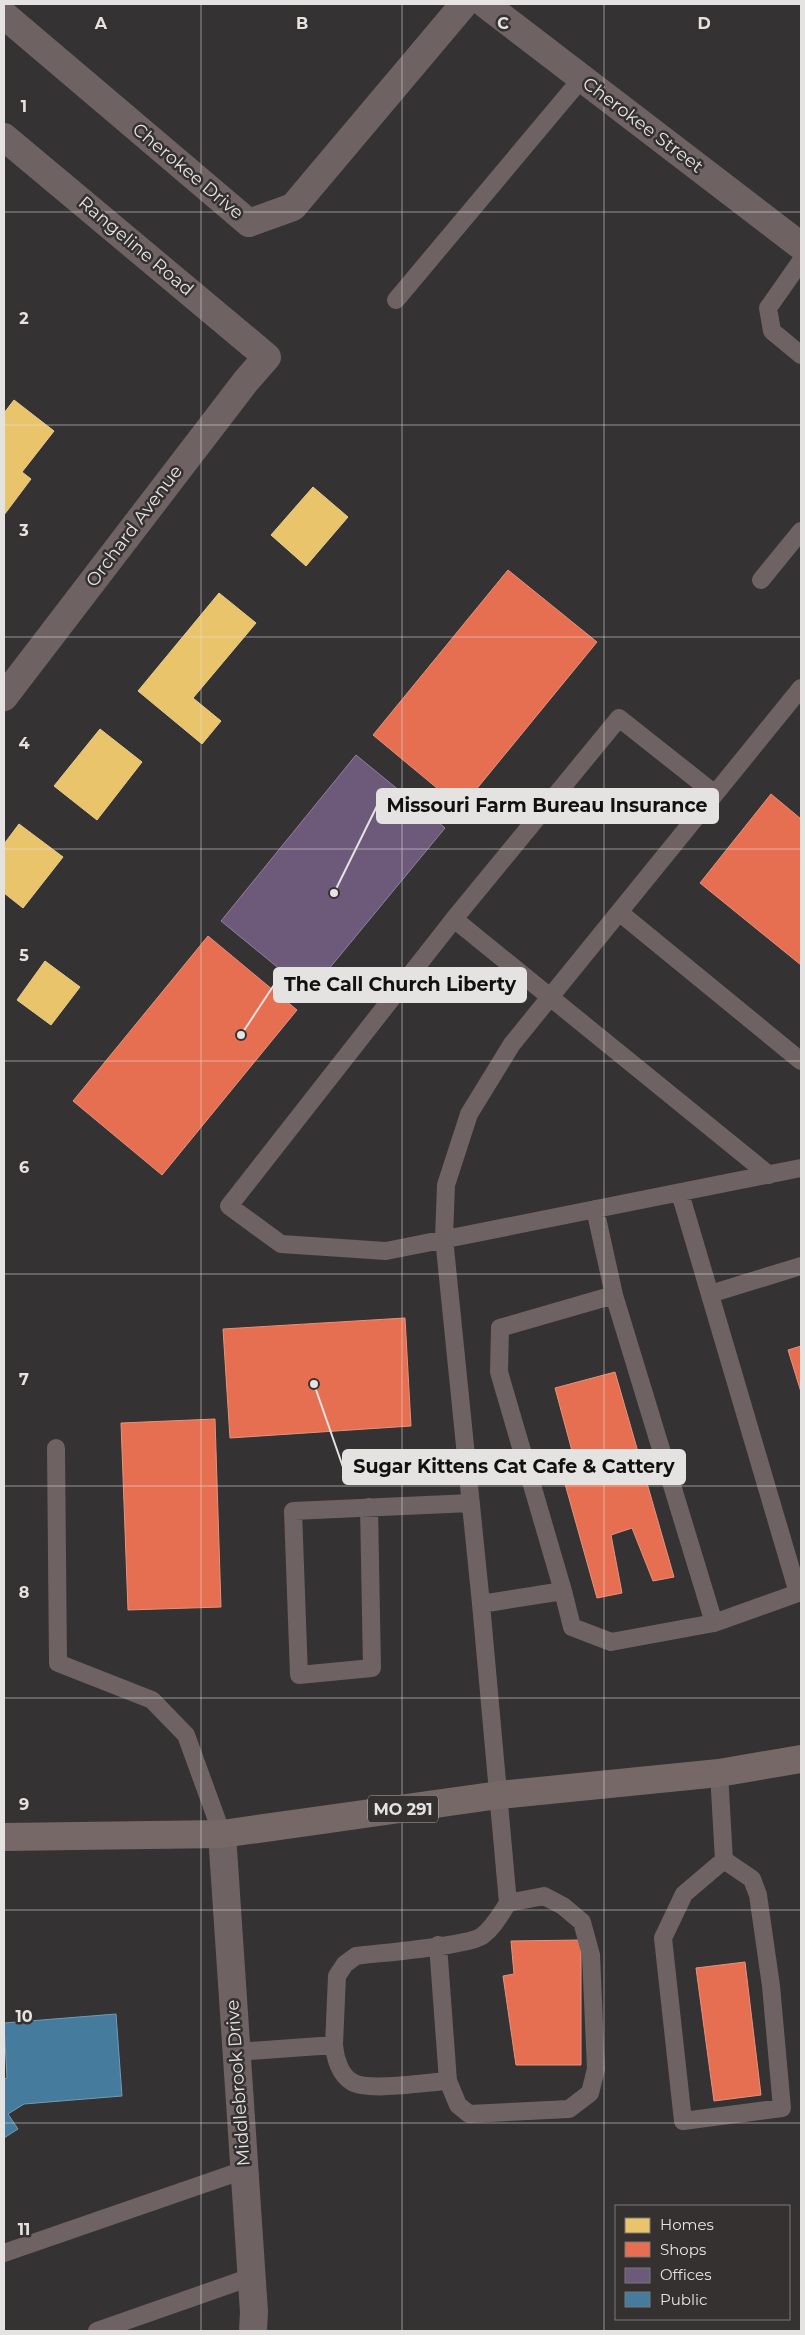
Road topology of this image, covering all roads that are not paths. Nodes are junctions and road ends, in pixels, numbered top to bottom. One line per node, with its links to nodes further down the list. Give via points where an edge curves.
1 (464, 4): 3 (street, Cherokee Drive, via 293,207 249,222)
2 (484, 4): 4 (street, Cherokee Street)
3 (4, 15)
4 (582, 78): 6 (street, Cherokee Street); 8 (lane)
5 (4, 137): 10 (street, Rangeline Road)
6 (801, 246)
7 (801, 261): 9 (lane, via 768,308 772,331)
8 (396, 300)
9 (801, 355)
10 (267, 357): 14 (street, Orchard Avenue)
11 (801, 531): 12 (lane)
12 (761, 580)
13 (801, 688): 15 (lane)
14 (4, 697)
15 (715, 794): 16 (lane); 17 (lane, via 619,718)
16 (620, 912): 18 (lane); 19 (lane)
17 (454, 919): 18 (lane); 24 (lane, via 228,1206 282,1244 386,1251)
18 (550, 997): 21 (lane); 24 (lane, via 512,1044 469,1114 446,1185)
19 (801, 1061)
20 (801, 1168): 21 (lane)
21 (769, 1175): 22 (lane)
22 (680, 1192): 23 (lane); 26 (lane)
23 (595, 1209): 24 (lane); 27 (lane)
24 (444, 1238): 29 (lane)
25 (801, 1266): 26 (lane)
26 (710, 1294): 32 (lane)
27 (614, 1295): 31 (lane, via 500,1328 500,1372); 34 (lane)
28 (56, 1448): 38 (lane, via 58,1662 152,1700 186,1735)
29 (471, 1503): 30 (lane); 33 (lane)
30 (369, 1507): 30 (lane, via 293,1510 299,1675 372,1668)
31 (562, 1592): 33 (lane); 34 (lane, via 572,1627 611,1642)
32 (800, 1593): 34 (lane)
33 (481, 1604): 37 (lane)
34 (714, 1623)
35 (801, 1759): 36 (highway, MO 291)
36 (719, 1773): 37 (highway, MO 291); 40 (lane)
37 (499, 1795): 38 (highway, MO 291); 41 (lane)
38 (222, 1834): 39 (highway, MO 291); 44 (street, Middlebrook Drive)
39 (4, 1836)
40 (724, 1860): 40 (lane, via 684,1894 662,1938 682,2121 782,2108 771,1986 758,1895 752,1879)
41 (508, 1903): 42 (lane, via 494,1924 480,1937); 45 (lane, via 544,1896 582,1922 591,1956 594,2012 596,2069 590,2093 569,2110 469,2114 458,2105)
42 (438, 1945): 43 (lane, via 356,1956 345,1964 336,1976 338,1999); 45 (lane)
43 (334, 2045): 44 (lane); 45 (lane, via 335,2059 352,2082 369,2087)
44 (236, 2052): 46 (street, Middlebrook Drive)
45 (448, 2081)
46 (244, 2170): 47 (lane); 48 (street, Middlebrook Drive)
47 (4, 2253)
48 (251, 2278): 49 (lane); 50 (street, Middlebrook Drive)
49 (97, 2331)
50 (253, 2331)

